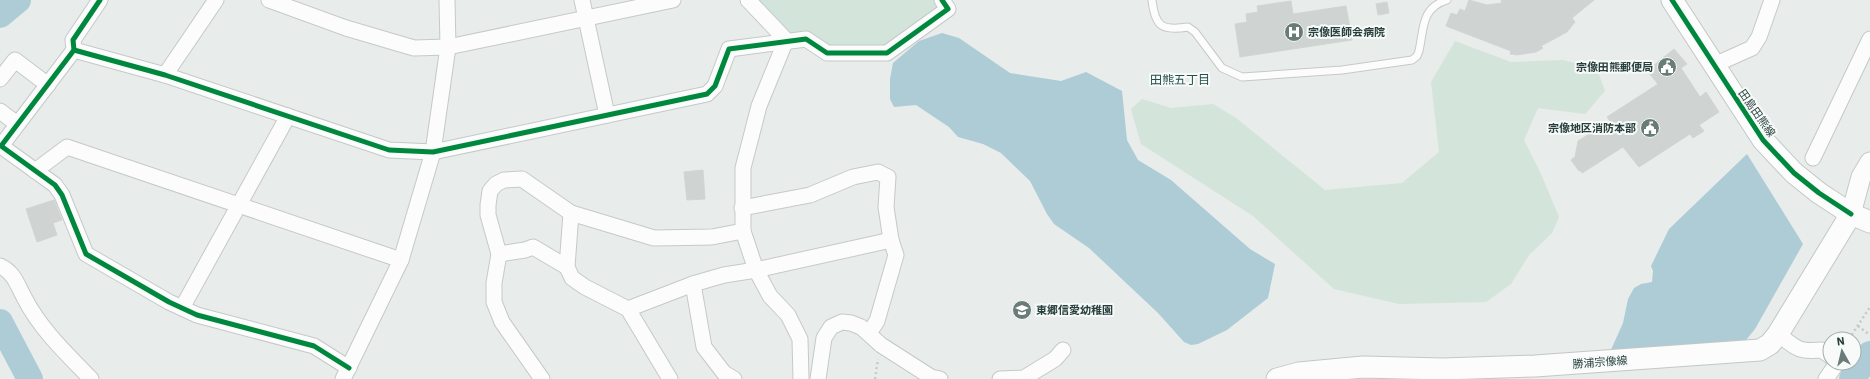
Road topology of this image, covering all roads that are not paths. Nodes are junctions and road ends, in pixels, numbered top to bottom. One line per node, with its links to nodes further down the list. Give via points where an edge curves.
1 (100, 0): 17 (street, via 73,40)
2 (216, 0): 19 (street)
3 (269, 0): 16 (street, via 346,28 414,48)
4 (447, 0): 16 (street)
5 (582, 0): 13 (street)
6 (673, 0): 13 (street)
7 (748, 0): 15 (street)
8 (942, 0): 15 (street, via 948,9 886,53 827,53 806,39)
9 (1152, 0): 10 (lane, via 1154,17 1160,24 1171,29 1188,27 1195,32 1222,68 1248,77 1342,70 1412,60 1419,51 1430,8)
10 (1447, 0)
11 (1672, 0): 18 (main road, 田島田熊線)
12 (1772, 0): 18 (street, via 1759,37 1752,48)
13 (586, 18): 16 (street); 24 (street)
14 (1870, 39): 27 (street)
15 (786, 40): 24 (street, via 729,49 715,86 707,94); 32 (street, via 759,106 748,146 743,168)
16 (448, 47): 26 (street)
17 (74, 50): 19 (street); 21 (street)
18 (1714, 65): 34 (main road, 田島田熊線, via 1763,140 1794,173)
19 (165, 75): 23 (street)
20 (0, 79): 21 (street, via 15,60)
21 (48, 85): 25 (street)
22 (0, 111): 25 (street)
23 (288, 116): 26 (street, via 389,150); 31 (street)
24 (607, 116): 26 (street)
25 (17, 124): 29 (street, via 1,146)
26 (433, 152): 39 (street)
27 (1814, 158)
28 (1870, 162): 34 (street, via 1861,177)
29 (35, 171): 31 (street, via 67,147); 44 (street, via 55,185 62,195 86,254)
30 (1870, 194): 34 (street)
31 (240, 205): 39 (street); 44 (street)
32 (742, 208): 36 (street); 37 (street, via 810,195 853,177 878,172 888,177 886,207)
33 (571, 213): 36 (street, via 654,238 712,237); 38 (street, via 522,179 504,180 496,184 490,191 488,215); 41 (street)
34 (1851, 214): 35 (main road, 田島田熊線); 47 (main road, 勝浦宗像線)
35 (1870, 222)
36 (743, 231): 42 (street)
37 (891, 240): 42 (street); 46 (street, via 896,254 877,321)
38 (499, 254): 41 (street, via 533,247); 53 (street, via 494,302 502,322)
39 (401, 260): 51 (street)
40 (0, 266): 52 (street, via 10,271 27,304 51,337)
41 (567, 267): 45 (street, via 572,278)
42 (756, 270): 43 (street, via 724,275); 56 (street, via 770,296 788,315 800,339)
43 (693, 284): 45 (street); 55 (street, via 704,347 724,373)
44 (182, 308): 51 (street, via 198,315 314,346)
45 (628, 309): 54 (street)
46 (869, 334): 57 (street, via 851,322 842,322 831,327 824,338); 58 (street, via 881,345 931,377)
47 (1778, 334): 49 (street, via 1805,352); 50 (main road, 勝浦宗像線, via 1770,344 1760,350)
48 (1064, 350): 59 (street, via 1055,360 1024,378)
49 (1822, 350)
50 (1533, 373): 60 (main road, 勝浦宗像線, via 1363,368 1299,373)
51 (346, 374)
52 (91, 379)
53 (542, 379)
54 (670, 379)
55 (734, 379)
56 (801, 379)
57 (818, 379)
58 (940, 379)
59 (1000, 379)
60 (1277, 379)

